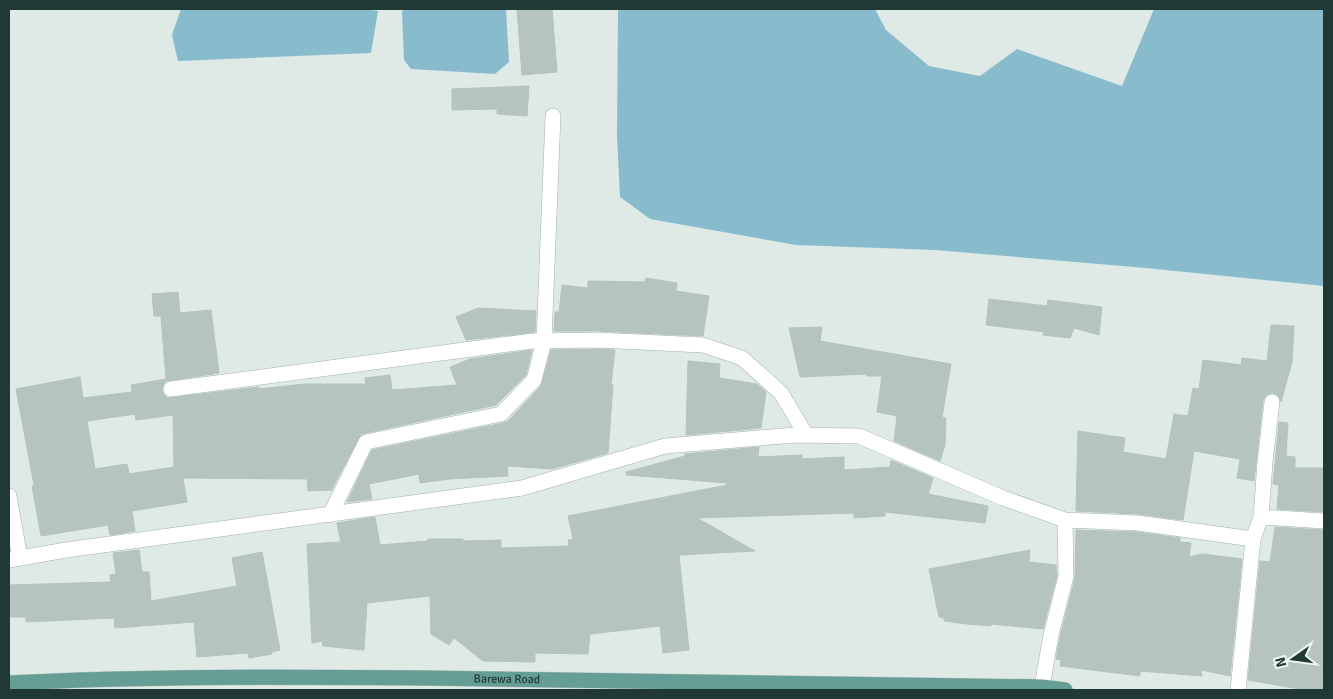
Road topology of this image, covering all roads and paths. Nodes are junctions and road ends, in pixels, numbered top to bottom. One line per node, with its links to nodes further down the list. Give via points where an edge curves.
1 (553, 116): 2 (street)
2 (544, 341): 3 (street); 5 (street, via 703,345 742,358 781,393); 7 (street, via 534,380 501,414 366,442)
3 (171, 389)
4 (1272, 402): 8 (street)
5 (806, 435): 7 (street, via 665,446 522,488); 9 (street, via 859,436 1003,498)
6 (9, 496): 12 (street)
7 (330, 515): 12 (street)
8 (1261, 517): 10 (street); 11 (street)
9 (1065, 520): 11 (street, via 1138,524); 16 (street, via 1066,576)
10 (1324, 521)
11 (1253, 539): 18 (street)
12 (14, 559)
13 (9, 683): 14 (main road, Barewa Road)
14 (98, 684): 15 (main road, Barewa Road, via 277,677 660,680)
15 (854, 687): 16 (main road, Barewa Road)
16 (1042, 687): 17 (main road, Barewa Road)
17 (1065, 690)
18 (1238, 690)

